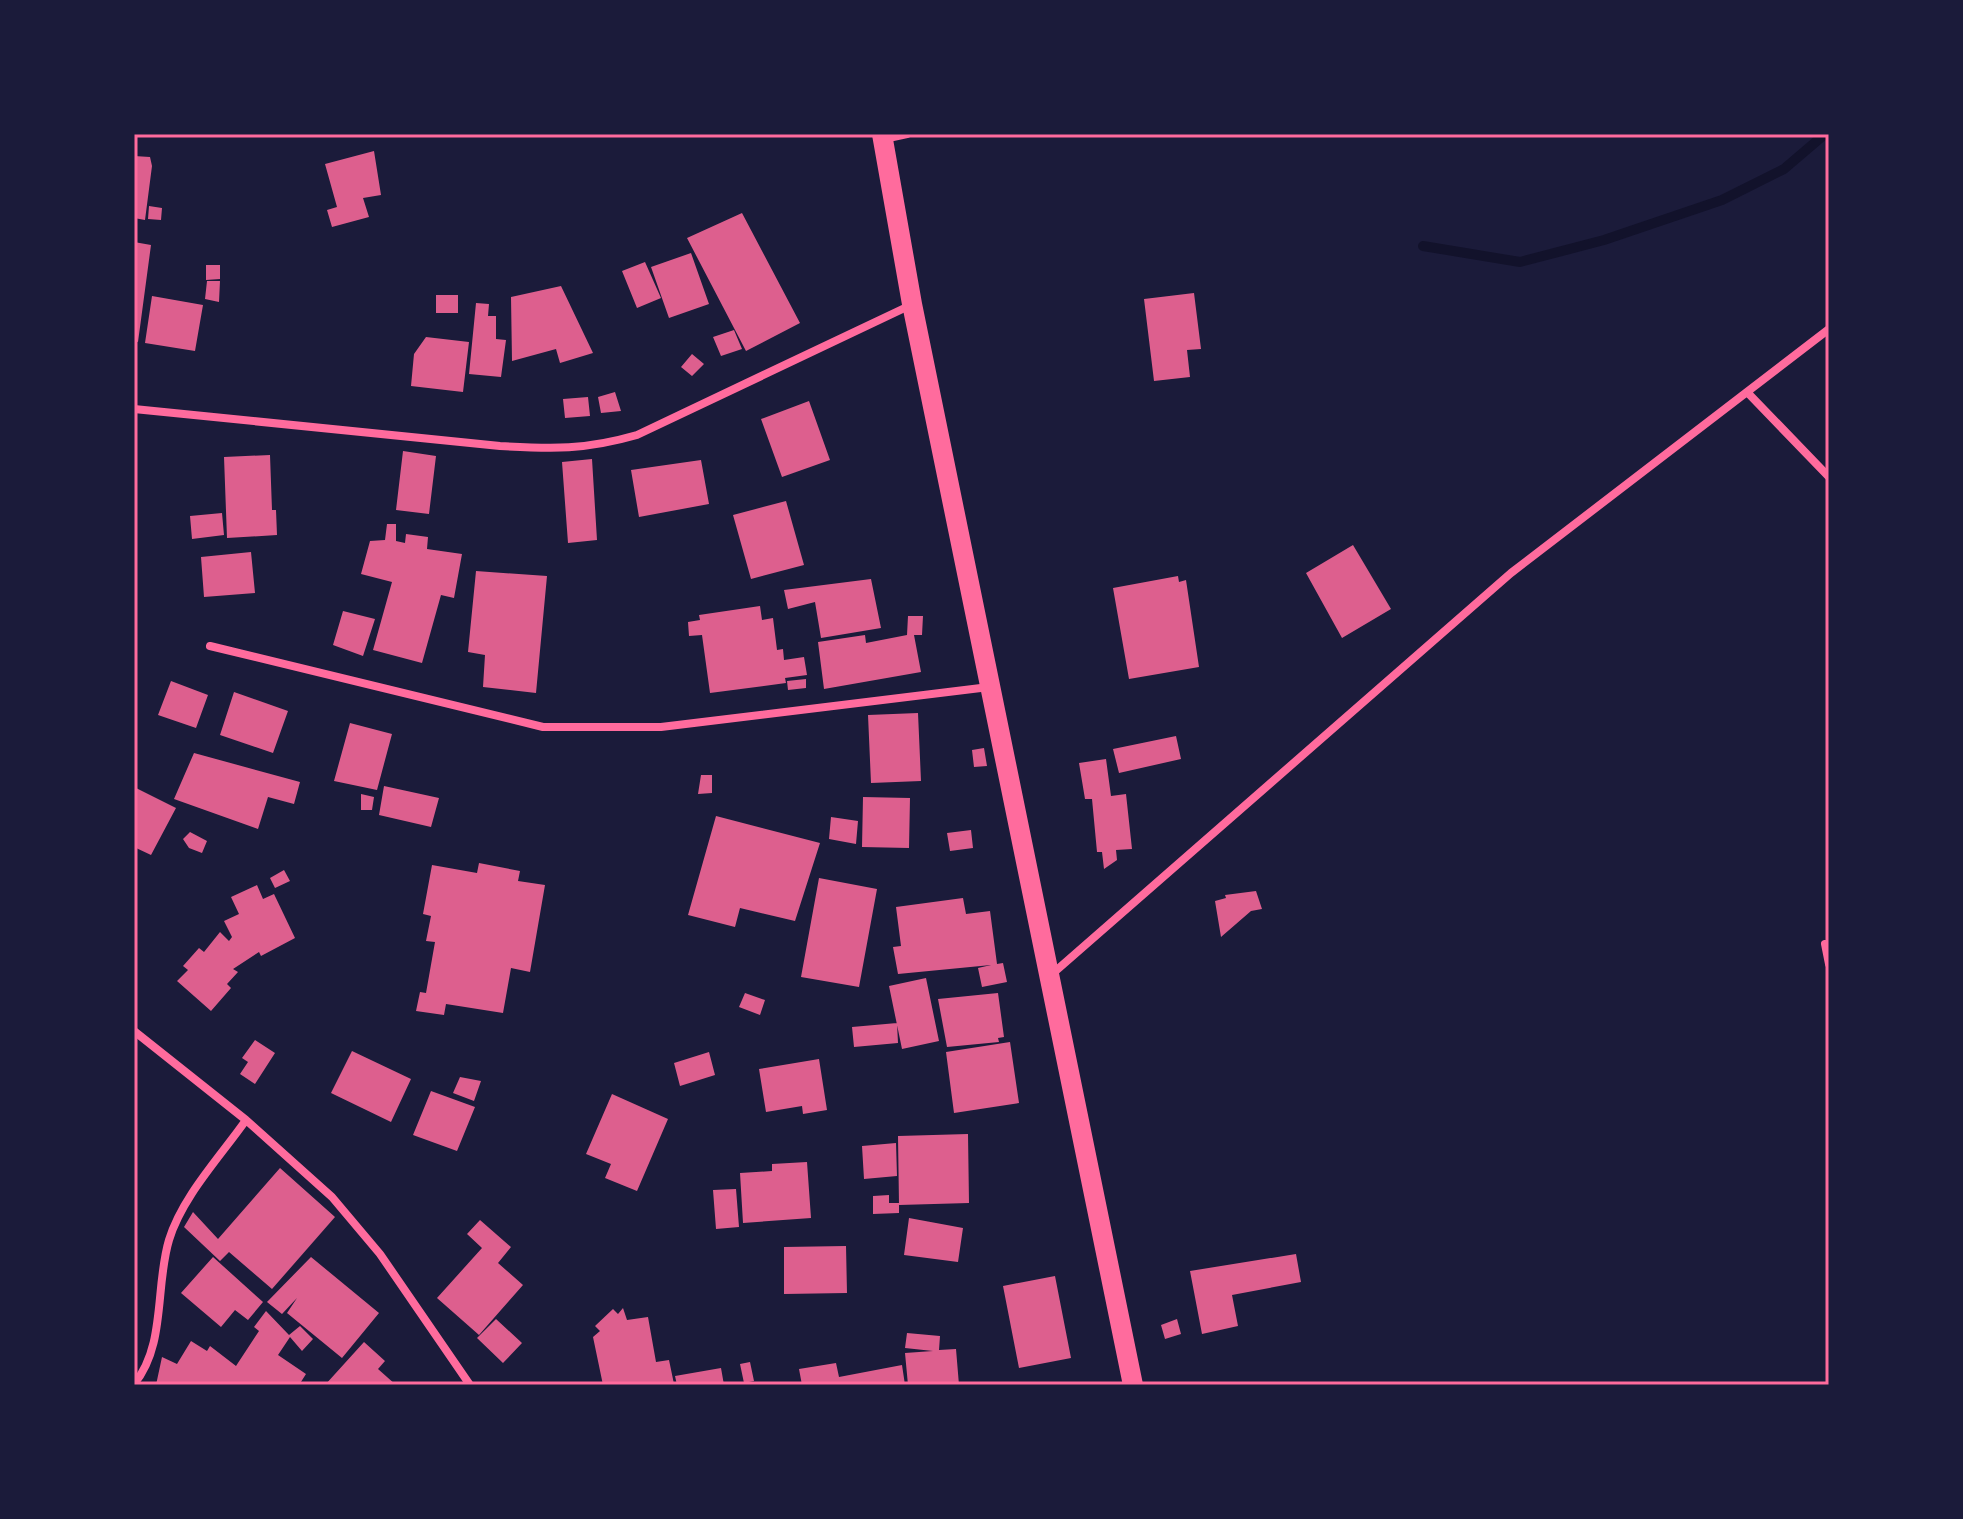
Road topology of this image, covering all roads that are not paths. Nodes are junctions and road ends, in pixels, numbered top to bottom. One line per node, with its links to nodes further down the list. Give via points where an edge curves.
1 (907, 134): 2 (street)
2 (883, 136): 3 (main road)
3 (912, 304): 6 (street, via 637,435 595,447 500,446); 9 (main road)
4 (1829, 329): 5 (street)
5 (1747, 392): 7 (street); 12 (street, via 1511,573)
6 (134, 409)
7 (1829, 477)
8 (210, 646): 9 (street, via 543,727 661,727)
9 (990, 687): 12 (main road)
10 (1825, 944): 11 (street)
11 (1829, 964)
12 (1051, 976): 17 (main road)
13 (134, 1031): 14 (street)
14 (246, 1120): 15 (street, via 176,1222 151,1352); 16 (street, via 332,1197 380,1254)
15 (134, 1384)
16 (470, 1385)
17 (1133, 1385)

